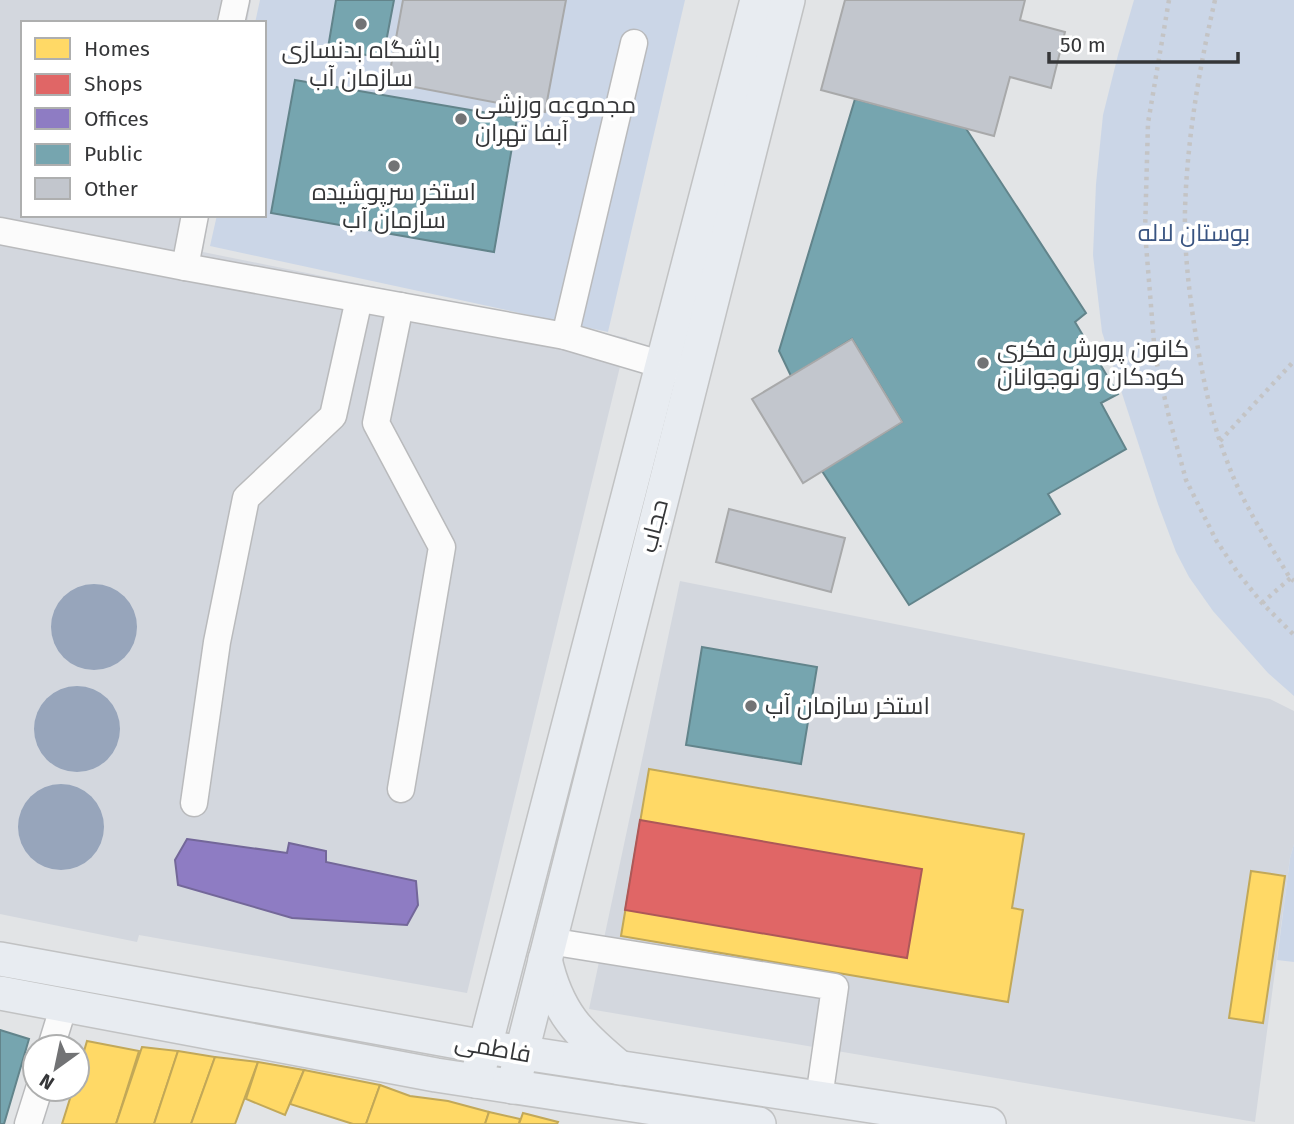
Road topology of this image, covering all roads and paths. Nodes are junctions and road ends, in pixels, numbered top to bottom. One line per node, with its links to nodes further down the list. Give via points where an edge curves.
1 (236, 0): 6 (street)
2 (758, 0): 15 (main road, حجاب)
3 (788, 0): 15 (main road, حجاب)
4 (1169, 0): 20 (path, via 1148,123 1145,232 1155,355 1186,480 1216,540)
5 (1214, 0): 18 (path, via 1191,128 1185,214 1191,309)
6 (232, 21)
7 (634, 43): 13 (street)
8 (195, 217): 10 (street)
9 (0, 232): 10 (street)
10 (185, 267): 11 (street)
11 (359, 299): 12 (street); 16 (street)
12 (400, 306): 13 (street); 17 (street)
13 (565, 336): 15 (street)
14 (1294, 361): 18 (path)
15 (678, 369): 24 (main road, حجاب); 30 (main road, حجاب)
16 (333, 416): 17 (street); 23 (street, via 246,498 217,642)
17 (376, 423): 22 (street, via 442,547)
18 (1220, 441): 19 (path, via 1252,515)
19 (1293, 578): 20 (path)
20 (1262, 603): 21 (path)
21 (1294, 635)
22 (401, 789)
23 (194, 803)
24 (547, 950): 31 (main road, حجاب); 32 (main road, via 550,983 559,1003 587,1039); 36 (street, via 835,987)
25 (0, 959): 26 (main road, فاطمی)
26 (71, 972): 28 (main road); 30 (main road, فاطمی)
27 (0, 993): 28 (main road, فاطمی)
28 (64, 1004): 29 (street); 33 (main road, فاطمی)
29 (55, 1033)
30 (485, 1047): 31 (main road, فاطمی); 33 (main road, حجاب)
31 (522, 1053): 32 (main road, فاطمی); 35 (main road, حجاب)
32 (620, 1068): 34 (main road, فاطمی)
33 (476, 1081): 35 (main road, فاطمی)
34 (738, 1086): 36 (main road, فاطمی); 38 (main road)
35 (513, 1087): 38 (main road, فاطمی)
36 (819, 1098): 41 (main road, فاطمی)
37 (35, 1103): 39 (street)
38 (725, 1121): 40 (main road, فاطمی)
39 (28, 1124)
40 (759, 1124)
41 (989, 1124)

